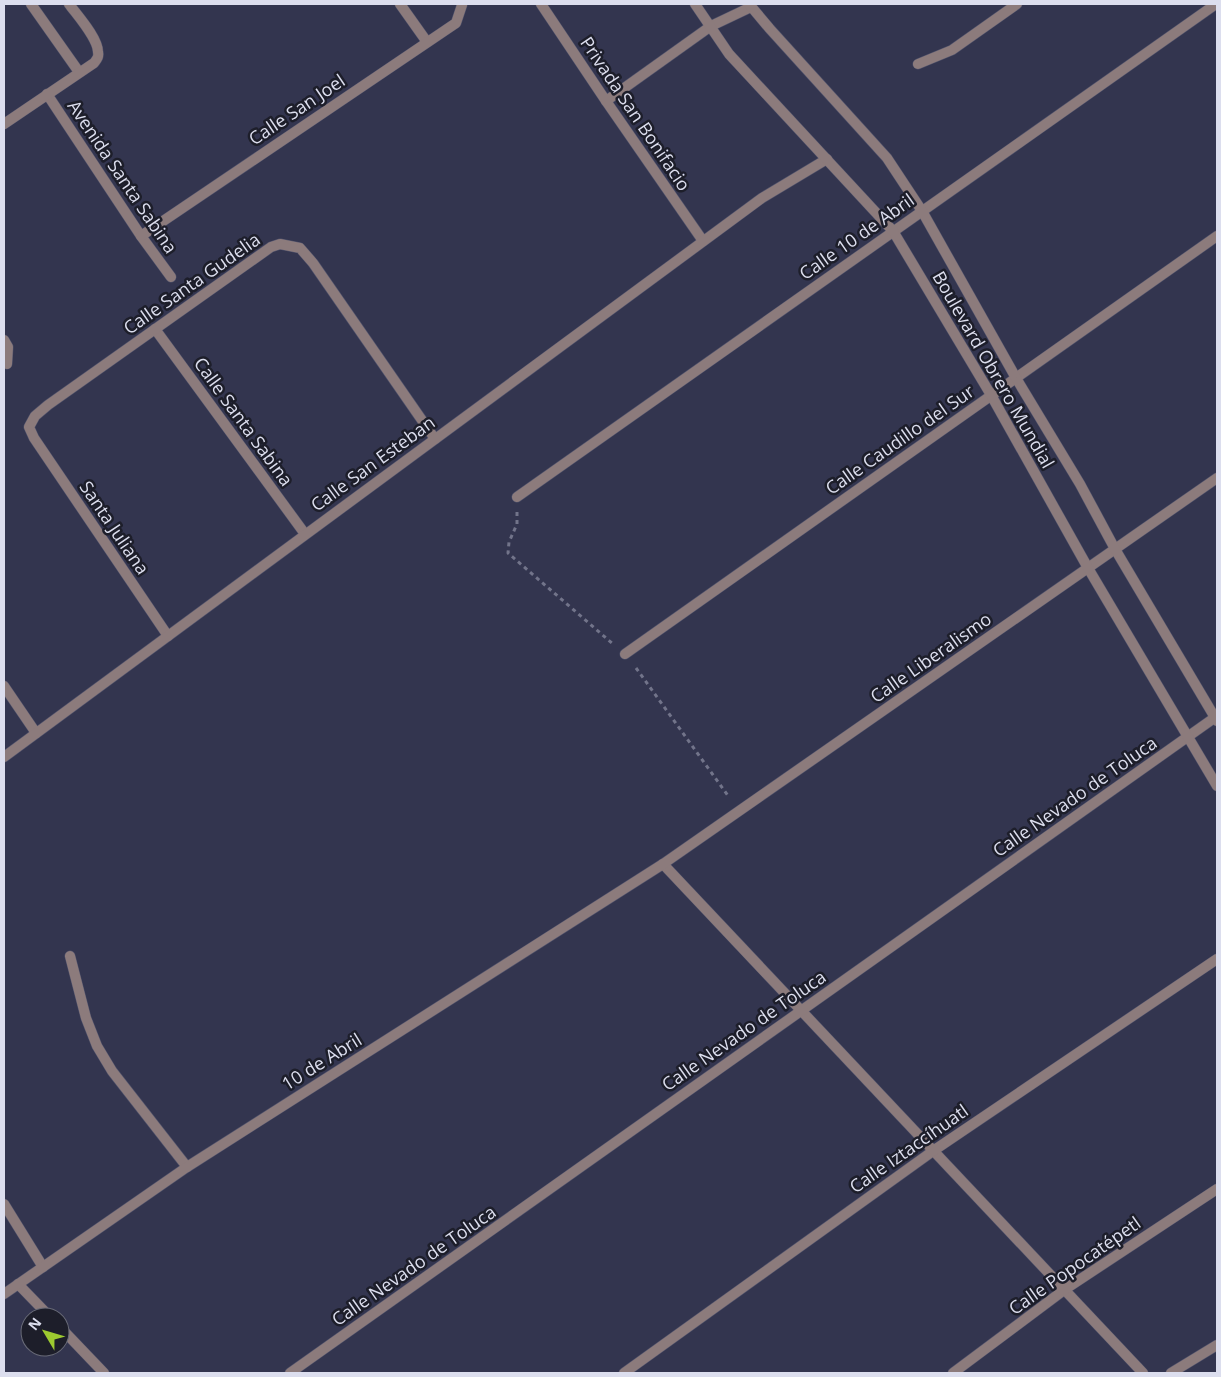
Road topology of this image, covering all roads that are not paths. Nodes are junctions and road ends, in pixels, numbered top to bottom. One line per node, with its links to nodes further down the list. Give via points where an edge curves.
1 (31, 4): 13 (street, Avenida Santa Sabina)
2 (69, 4): 13 (street, via 99,50 94,63)
3 (400, 4): 11 (street)
4 (541, 4): 15 (street, Privada San Bonifacio)
5 (695, 4): 10 (street, Boulevard Obrero Mundial)
6 (1017, 4): 12 (street, via 952,50)
7 (1216, 4): 18 (street, Calle 10 de Abril)
8 (462, 5): 11 (street, Calle San Joel, via 456,23)
9 (750, 5): 10 (street); 18 (street, Boulevard Obrero Mundial, via 887,158)
10 (711, 26): 15 (street); 17 (street, Boulevard Obrero Mundial, via 729,54)
11 (427, 42): 20 (street, Calle San Joel)
12 (918, 64)
13 (79, 72): 14 (street)
14 (47, 94): 16 (street); 20 (street, Avenida Santa Sabina)
15 (606, 101): 22 (street, Privada San Bonifacio)
16 (4, 124)
17 (827, 159): 19 (street, Boulevard Obrero Mundial); 22 (street, Calle San Esteban, via 762,198)
18 (922, 211): 19 (street, Calle 10 de Abril); 27 (street, Boulevard Obrero Mundial)
19 (892, 232): 28 (street, Boulevard Obrero Mundial); 32 (street, Calle 10 de Abril)
20 (142, 236): 23 (street, Avenida Santa Sabina)
21 (1217, 236): 27 (street, Calle Caudillo del Sur)
22 (703, 241): 30 (street, Calle San Esteban)
23 (171, 277)
24 (155, 329): 29 (street, Calle Santa Gudelia, via 35,416 29,427); 30 (street, Calle Santa Gudelia, via 271,247 280,244 300,248); 33 (street, Calle Santa Sabina)
25 (4, 340): 26 (street, via 8,347)
26 (7, 364)
27 (1016, 378): 28 (street, Calle Caudillo del Sur); 34 (street, Boulevard Obrero Mundial)
28 (991, 396): 35 (street, Boulevard Obrero Mundial); 37 (street, Calle Caudillo del Sur)
29 (34, 438): 36 (street, Santa Juliana)
30 (435, 439): 33 (street, Calle San Esteban)
31 (1217, 478): 34 (street, Calle Liberalismo)
32 (517, 497)
33 (305, 534): 36 (street, Calle San Esteban)
34 (1115, 549): 35 (street, Calle Liberalismo); 39 (street, Boulevard Obrero Mundial)
35 (1088, 568): 41 (street, Boulevard Obrero Mundial); 44 (street, Calle Liberalismo)
36 (168, 636): 40 (street, Calle San Esteban)
37 (625, 654)
38 (4, 686): 40 (street)
39 (1217, 718): 41 (street, Calle Nevado de Toluca)
40 (36, 733): 42 (street, Calle San Esteban)
41 (1188, 737): 43 (street, Boulevard Obrero Mundial); 47 (street, Calle Nevado de Toluca)
42 (4, 757)
43 (1217, 786)
44 (663, 864): 47 (street); 49 (street, 10 de Abril)
45 (70, 956): 49 (street, via 97,1046 112,1071)
46 (1217, 959): 48 (street, Calle Iztaccíhuatl)
47 (800, 1011): 48 (street); 60 (street, Calle Nevado de Toluca)
48 (933, 1151): 54 (street); 61 (street, Calle Iztaccíhuatl)
49 (187, 1167): 52 (street, 10 de Abril)
50 (1217, 1189): 54 (street, Calle Popocatépetl)
51 (4, 1204): 52 (street)
52 (44, 1267): 53 (street, 10 de Abril)
53 (18, 1284): 55 (street, 10 de Abril); 56 (street)
54 (1064, 1290): 62 (street, Calle Popocatépetl); 63 (street)
55 (4, 1294)
56 (40, 1307)
57 (70, 1337): 59 (street)
58 (1217, 1345): 64 (street)
59 (104, 1373)
60 (290, 1373)
61 (624, 1373)
62 (953, 1373)
63 (1143, 1373)
64 (1171, 1373)

